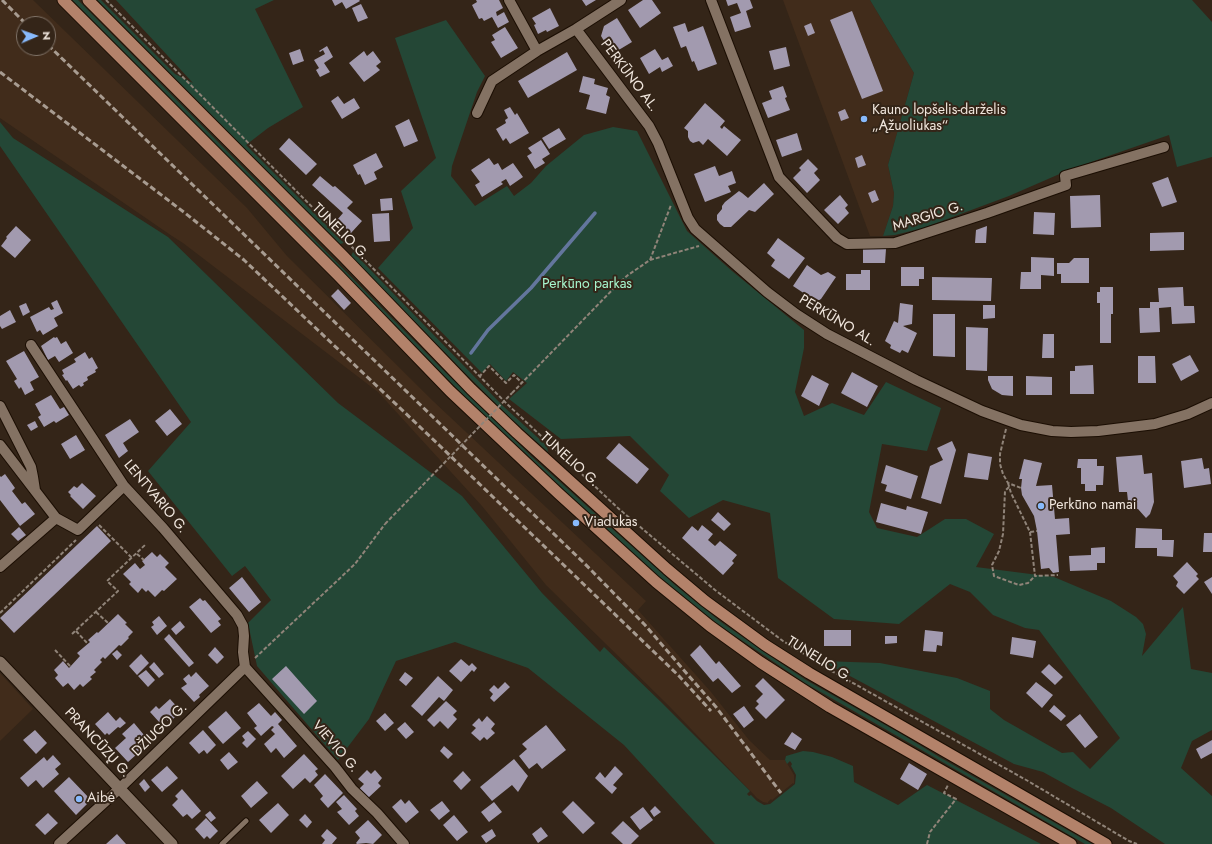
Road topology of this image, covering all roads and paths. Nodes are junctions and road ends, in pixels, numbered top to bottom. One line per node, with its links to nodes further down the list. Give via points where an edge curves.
1 (63, 0): 54 (main road, via 450,391 656,582 760,662 830,707)
2 (88, 0): 63 (main road, TUNELIO G., via 343,256 471,389 705,601 809,673)
3 (106, 0): 15 (path)
4 (509, 0): 8 (street)
5 (621, 0): 7 (street)
6 (711, 0): 10 (street, MARGIO G., via 779,177 837,238 847,244 895,242 1066,184 1066,176)
7 (576, 29): 8 (street); 11 (street, PERKŪNO AL., via 649,126)
8 (537, 51): 9 (street, via 492,81)
9 (477, 113)
10 (1164, 147)
11 (676, 190): 12 (street, PERKŪNO AL., via 695,229); 13 (path)
12 (711, 243): 13 (path); 19 (street, PERKŪNO AL., via 767,292 827,334 952,398)
13 (650, 260): 16 (path, via 619,283)
14 (31, 345): 22 (street, LENTVARIO G.)
15 (479, 377): 16 (path, via 489,366 506,383 514,375); 64 (path, via 619,509 715,590 783,641 828,670)
16 (522, 383): 53 (path, bridge, via 385,524 355,564)
17 (0, 406): 25 (street, via 31,467)
18 (1211, 407): 19 (street, PERKŪNO AL., via 1155,424 1098,431 1052,431)
19 (1008, 420): 21 (path, via 1000,454 1000,464)
20 (0, 445): 25 (street)
21 (1008, 483): 23 (path); 24 (path)
22 (124, 486): 26 (street); 53 (street, LENTVARIO G., via 237,615 243,626)
23 (1009, 487): 29 (path); 39 (path, via 1005,491 1003,534 992,565 994,576 1018,585 1028,583)
24 (1021, 488)
25 (35, 490): 27 (street)
26 (92, 517): 27 (street, via 78,530); 33 (path)
27 (56, 518): 37 (street)
28 (1037, 531): 29 (path)
29 (1030, 532): 39 (path)
30 (77, 539): 34 (path)
31 (145, 545): 32 (path)
32 (137, 554): 33 (path); 35 (path)
33 (132, 558): 44 (path, via 107,581 118,592)
34 (55, 560): 36 (path); 40 (path)
35 (144, 560)
36 (58, 563)
37 (0, 567)
38 (1058, 575): 39 (path)
39 (1035, 576)
40 (34, 579): 41 (path); 42 (path)
41 (37, 582)
42 (6, 607): 43 (path); 45 (path)
43 (9, 610)
44 (96, 611): 46 (path); 47 (path)
45 (0, 613)
46 (108, 623)
47 (76, 630): 48 (path); 49 (path)
48 (72, 634)
49 (88, 644)
50 (55, 650): 52 (path)
51 (0, 662): 55 (street, PRANCŪZŲ G.)
52 (70, 666)
53 (245, 667): 55 (street, DŽIUGO G.); 60 (street, VIEVIO G.)
54 (952, 776): 61 (path, via 944,793 956,799 930,832); 62 (main road)
55 (119, 789): 57 (street, DŽIUGO G.); 58 (street, PRANCŪZŲ G.)
56 (246, 822): 59 (lane)
57 (59, 844)
58 (172, 844)
59 (222, 844)
60 (404, 844)
61 (927, 844)
62 (1071, 844)
63 (1106, 844)
64 (1136, 844)

